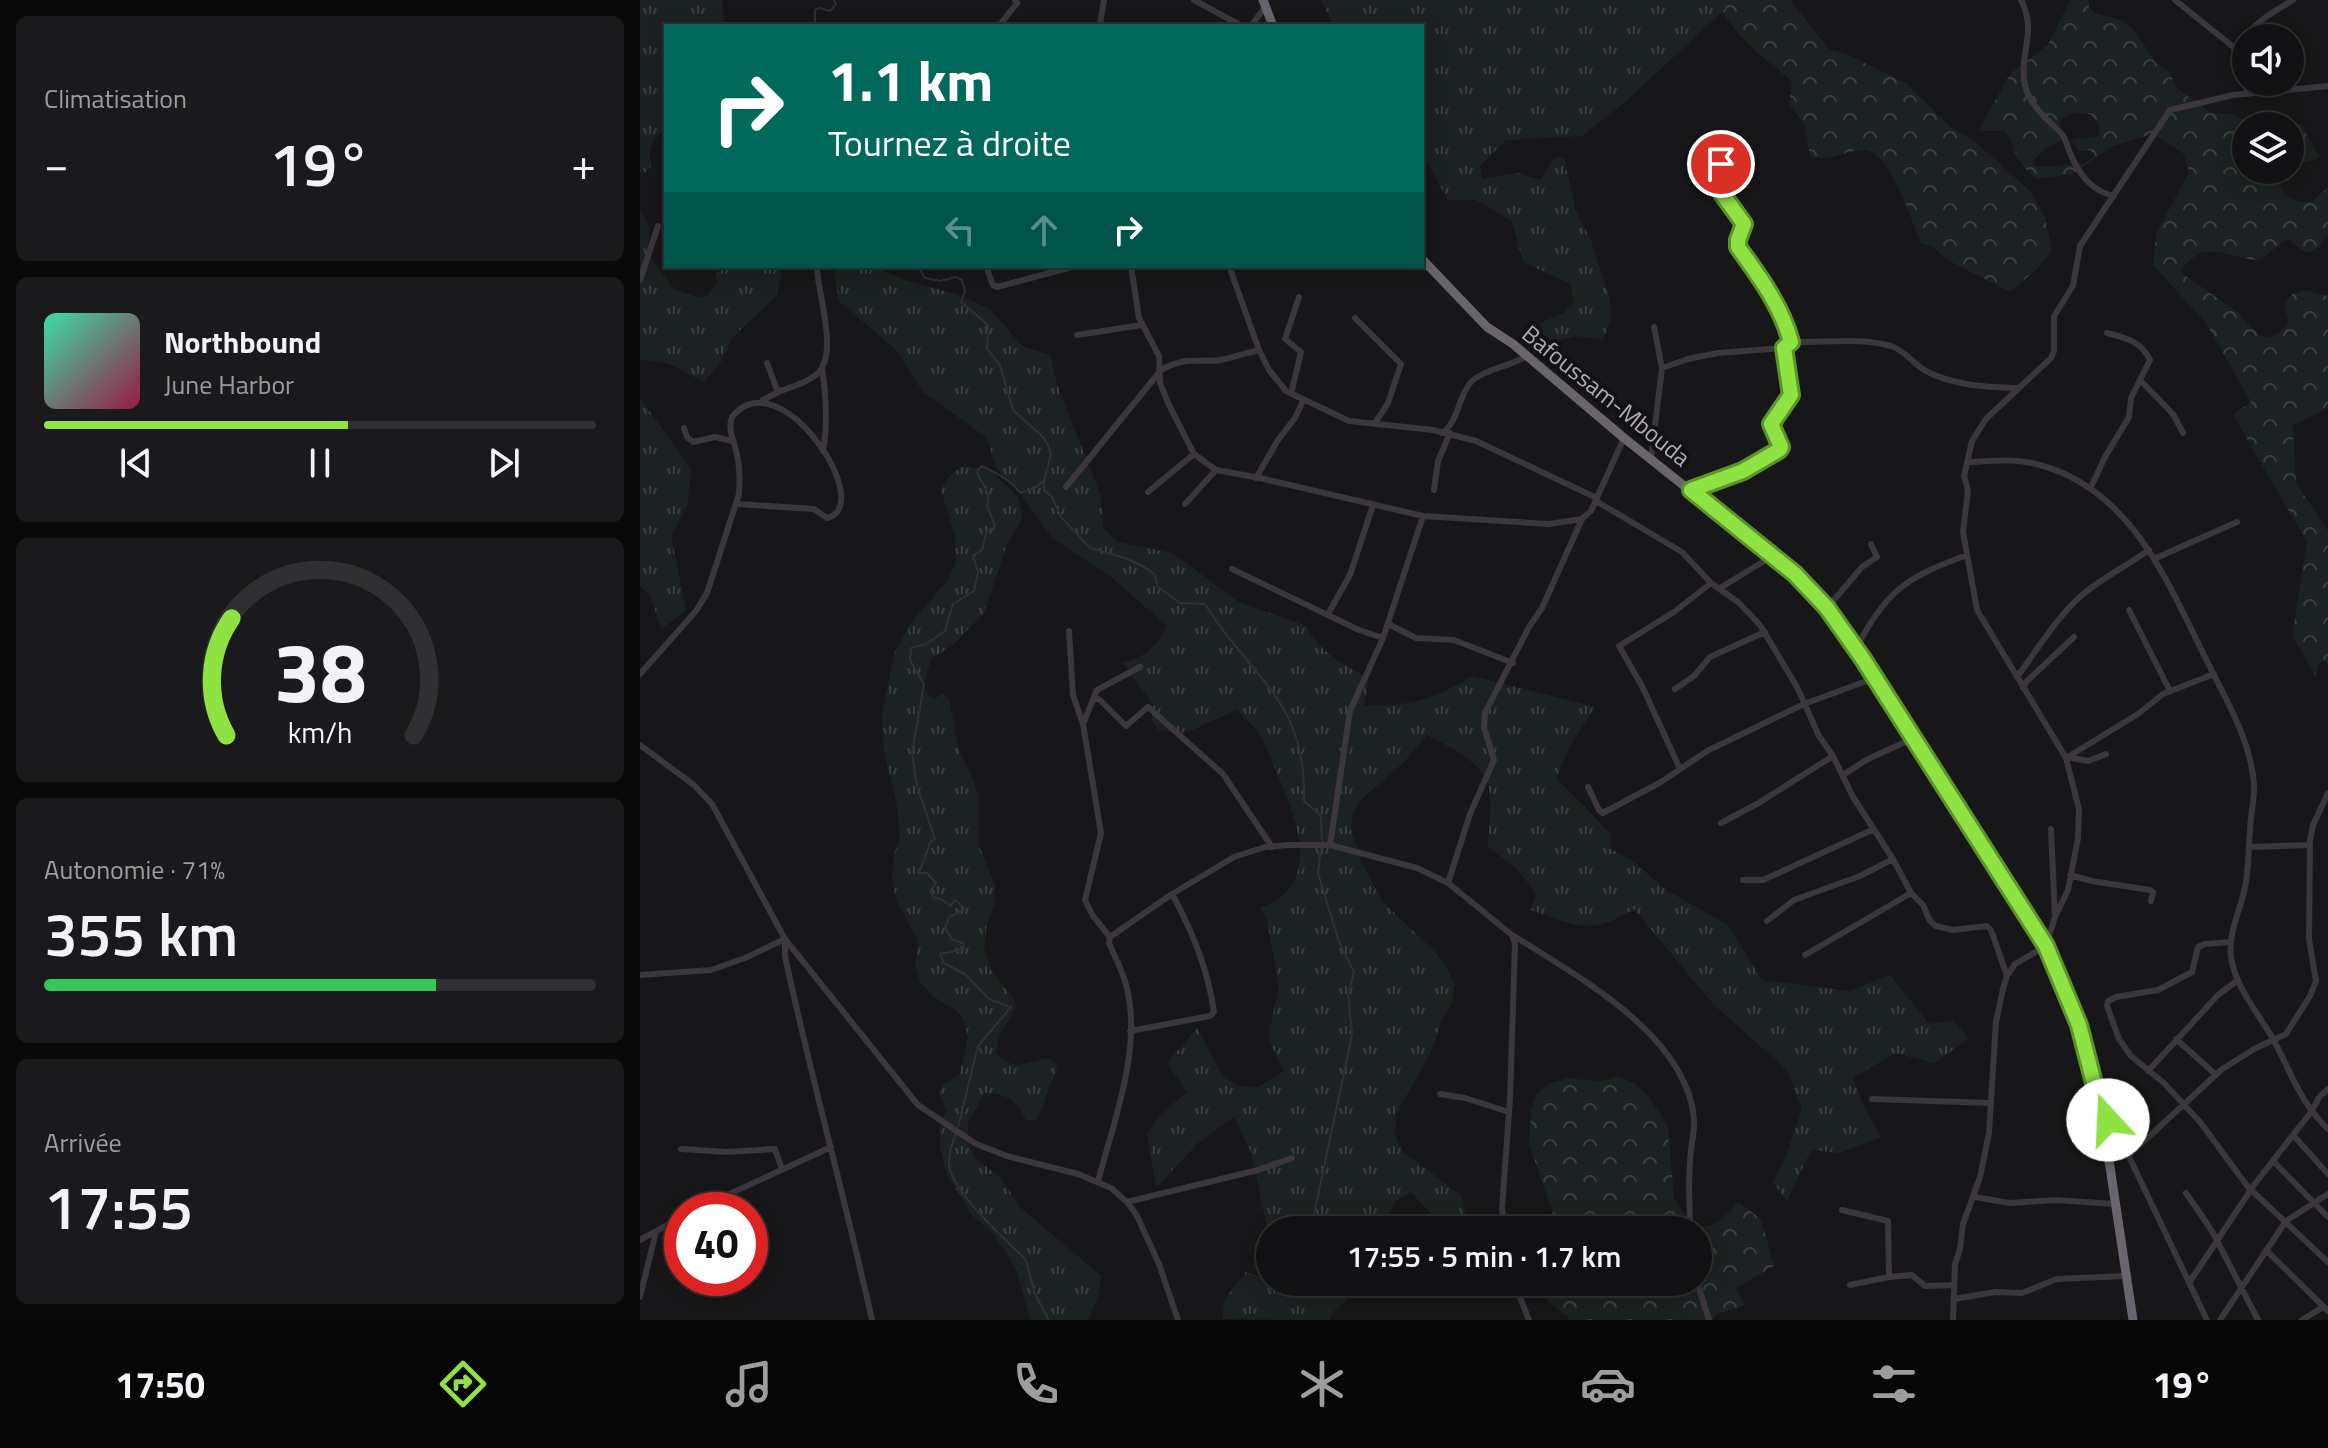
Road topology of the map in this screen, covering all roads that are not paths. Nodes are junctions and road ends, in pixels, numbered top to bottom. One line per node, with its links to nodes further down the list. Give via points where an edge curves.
1 (1015, 0): 8 (street)
2 (1104, 0): 9 (street)
3 (1194, 0): 10 (street)
4 (2021, 0): 19 (street, via 2030,27 2023,74 2029,97 2065,139 2086,180)
5 (2175, 0): 14 (street)
6 (2293, 0): 13 (street)
7 (1264, 3): 11 (street); 12 (highway)
8 (1001, 24)
9 (1100, 24)
10 (1238, 24)
11 (1252, 24)
12 (1272, 24)
13 (2254, 24)
14 (2232, 46)
15 (2328, 86): 16 (street)
16 (2304, 88)
17 (2238, 96): 19 (street, via 2170,110)
18 (1718, 155): 34 (street, via 1723,195 1744,224 1738,247 1779,309)
19 (2114, 196): 43 (street, via 2079,249 2073,286 2054,316 2051,358)
20 (658, 226): 27 (street)
21 (1424, 261): 37 (highway, Bafoussam-Mbouda, via 1487,327)
22 (817, 268): 39 (street, via 826,331)
23 (987, 268): 24 (street, via 997,287)
24 (1068, 268)
25 (1131, 268): 30 (street)
26 (1230, 268): 36 (street)
27 (640, 280)
28 (1299, 297): 45 (street, via 1285,339 1300,349)
29 (1355, 318): 48 (street, via 1401,364)
30 (1142, 325): 33 (street); 41 (street)
31 (1654, 327): 40 (street)
32 (2107, 333): 42 (street, via 2131,339 2146,352 2149,365)
33 (1077, 335)
34 (1791, 342): 35 (street); 43 (street, via 1882,344 1908,355 1924,371 1954,382)
35 (1784, 348): 40 (street, via 1718,353); 63 (street, via 1791,395 1771,424 1781,447 1743,471)
36 (1259, 350): 41 (street, via 1219,360 1190,359); 45 (street, via 1277,382)
37 (1525, 357): 50 (street, via 1473,380); 52 (highway, Bafoussam-Mbouda)
38 (767, 363): 44 (street)
39 (822, 368): 44 (street); 54 (street, via 827,430)
40 (1662, 368): 56 (street)
41 (1161, 370): 55 (street, via 1160,383); 60 (street)
42 (2141, 381): 51 (street, via 2173,414); 61 (street, via 2131,398 2129,417)
43 (2018, 388): 57 (street, via 1979,428)
44 (778, 392): 47 (street)
45 (1291, 394): 46 (street)
46 (1303, 401): 48 (street, via 1349,421); 59 (street)
47 (760, 402): 53 (street, via 732,417); 54 (street, via 787,413)
48 (1375, 423): 50 (street)
49 (684, 428): 53 (street, via 693,442 715,437)
50 (1446, 433): 62 (street); 65 (street, via 1476,441)
51 (2183, 433)
52 (1624, 438): 56 (highway, Bafoussam-Mbouda); 65 (street)
53 (733, 441): 66 (street, via 740,478)
54 (823, 451): 66 (street, via 841,488 833,517 814,509)
55 (1194, 454): 58 (street); 64 (street)
56 (1651, 459): 63 (highway, Bafoussam-Mbouda)
57 (1968, 462): 61 (street, via 2040,465); 75 (street, via 1963,522)
58 (1216, 470): 59 (street); 67 (street)
59 (1256, 478): 68 (street)
60 (1066, 487)
61 (2091, 487): 73 (street, via 2120,512)
62 (1434, 490)
63 (1691, 490): 74 (highway, Bafoussam-Mbouda)
64 (1148, 492)
65 (1596, 500): 70 (street); 78 (street, via 1682,552)
66 (737, 504): 91 (street, via 707,593)
67 (1185, 504)
68 (1373, 505): 69 (street); 82 (street, via 1350,575)
69 (1423, 516): 70 (street, via 1549,524); 83 (street)
70 (1582, 519): 89 (street)
71 (2237, 522): 76 (street)
72 (1871, 544): 80 (street, via 1877,557)
73 (2149, 550): 76 (street); 93 (street, via 2072,604)
74 (1774, 555): 79 (street); 80 (highway, Bafoussam-Mbouda)
75 (1967, 555): 88 (street, via 1921,574 1889,596); 93 (street, via 1980,618)
76 (2156, 558): 92 (street)
77 (1232, 569): 82 (street)
78 (1711, 583): 79 (street); 106 (street, via 1619,646)
79 (1720, 588): 85 (street)
80 (1827, 608): 88 (highway, Bafoussam-Mbouda)
81 (2129, 610): 97 (street)
82 (1328, 614): 87 (street)
83 (1388, 624): 87 (street); 89 (street, via 1416,638 1454,640)
84 (1069, 631): 100 (street, via 1073,695)
85 (1765, 632): 96 (street, via 1710,657); 99 (street)
86 (2074, 637): 95 (street)
87 (1383, 638): 113 (street, via 1350,711)
88 (1856, 649): 94 (highway, Bafoussam-Mbouda)
89 (1513, 663): 120 (street, via 1485,713 1494,760)
90 (1140, 667): 98 (street, via 1097,690)
91 (640, 674)
92 (2214, 674): 97 (street); 116 (street, via 2249,751 2254,787)
93 (2017, 677): 95 (street)
94 (1875, 678): 99 (street); 101 (highway, Bafoussam-Mbouda)
95 (2023, 688): 105 (street)
96 (1675, 689)
97 (2170, 691): 105 (street)
98 (1095, 699): 100 (street); 115 (street, via 1126,726 1148,707 1223,774)
99 (1804, 704): 104 (street); 106 (street)
100 (1083, 724): 127 (street, via 1101,820 1085,900)
101 (1914, 738): 107 (street); 130 (highway, Bafoussam-Mbouda)
102 (640, 745): 128 (street, via 712,804)
103 (2106, 754): 105 (street, via 2088,761)
104 (1833, 756): 107 (street); 110 (street)
105 (2067, 758): 118 (street, via 2079,809)
106 (1680, 769): 108 (street, via 1603,813)
107 (1843, 775): 112 (street)
108 (1588, 787)
109 (2328, 793): 114 (street)
110 (1721, 823)
111 (2051, 829): 124 (street)
112 (1872, 830): 117 (street); 119 (street, via 1763,880)
113 (1330, 845): 115 (street); 120 (street, via 1417,868)
114 (2310, 845): 116 (street); 137 (street, via 2309,939 2316,981 2290,1029)
115 (1272, 847): 122 (street, via 1234,857)
116 (2249, 847): 129 (street)
117 (1893, 859): 121 (street); 125 (street, via 1794,900)
118 (2070, 875): 123 (street, via 2150,890); 124 (street)
119 (1743, 880)
120 (1448, 883): 126 (street)
121 (1911, 893): 131 (street); 133 (street, via 1936,926 1987,926)
122 (1172, 894): 127 (street); 135 (street, via 1203,961 1214,1012)
123 (2151, 901)
124 (2055, 917): 130 (street)
125 (1767, 921)
126 (1512, 935): 145 (street); 168 (street, via 1631,1016 1677,1069 1689,1091 1694,1121)
127 (1110, 937): 135 (street, via 1128,990)
128 (785, 939): 132 (street, via 711,970); 150 (street, via 808,1067); 157 (street, via 918,1105 976,1144)
129 (2230, 942): 134 (street); 138 (street, via 2198,947 2193,971 2158,990 2116,997 2107,1004 2122,1045)
130 (2046, 946): 133 (street, via 2019,960); 147 (highway, Bafoussam-Mbouda, via 2079,1025)
131 (1805, 955)
132 (640, 975)
133 (2007, 976): 143 (street, via 1996,1022)
134 (2238, 980): 136 (street); 137 (street)
135 (1130, 1031): 157 (street, via 1126,1077)
136 (2176, 1039): 138 (street); 139 (street)
137 (2273, 1040): 139 (street); 146 (street)
138 (2148, 1071): 144 (street)
139 (2215, 1074): 144 (street)
140 (2328, 1089): 146 (street)
141 (1440, 1094): 145 (street)
142 (1872, 1099): 143 (street)
143 (1991, 1103): 162 (street)
144 (2183, 1104): 152 (street); 158 (street)
145 (1509, 1112): 167 (street)
146 (2311, 1112): 148 (street); 149 (street)
147 (2102, 1114): 152 (street); 165 (highway, Bafoussam-Mbouda)
148 (2328, 1129)
149 (2294, 1136): 154 (street); 156 (street)
150 (831, 1147): 155 (street); 188 (street)
151 (681, 1149): 155 (street, via 775,1149)
152 (2128, 1156): 179 (street)
153 (1292, 1158): 163 (street)
154 (2274, 1162): 158 (street); 164 (street)
155 (782, 1169): 159 (street)
156 (2328, 1174)
157 (1098, 1181): 163 (street)
158 (2252, 1190): 170 (street); 174 (street)
159 (733, 1192)
160 (2186, 1193): 174 (street)
161 (2328, 1194): 164 (street)
162 (1975, 1197): 165 (street, via 2010,1203); 181 (street, via 1963,1224)
163 (1127, 1202): 189 (street, via 1148,1237)
164 (2313, 1203): 169 (street); 170 (street)
165 (2114, 1204): 177 (highway, Bafoussam-Mbouda)
166 (1842, 1210): 178 (street, via 1888,1221)
167 (1503, 1216)
168 (1690, 1216)
169 (2328, 1217)
170 (2286, 1221): 175 (street); 176 (street)
171 (664, 1227): 172 (street)
172 (656, 1232): 173 (street); 185 (street)
173 (640, 1240)
174 (2216, 1242): 179 (street); 182 (street)
175 (2266, 1250): 182 (street); 187 (street)
176 (2328, 1262)
177 (2126, 1276): 186 (street, via 2057,1279 2022,1293); 193 (highway, Bafoussam-Mbouda)
178 (1889, 1277): 180 (street); 181 (street, via 1912,1275 1925,1286)
179 (2189, 1283): 194 (street)
180 (1850, 1285)
181 (1954, 1285): 186 (street)
182 (2241, 1287): 195 (street); 196 (street)
183 (1520, 1296): 190 (street)
184 (1701, 1296): 191 (street)
185 (640, 1297)
186 (1954, 1299): 192 (street)
187 (2326, 1309): 197 (street)
188 (872, 1320)
189 (1178, 1320)
190 (1529, 1320)
191 (1709, 1320)
192 (1953, 1320)
193 (2133, 1320)
194 (2207, 1320)
195 (2220, 1320)
196 (2258, 1320)
197 (2302, 1320)

